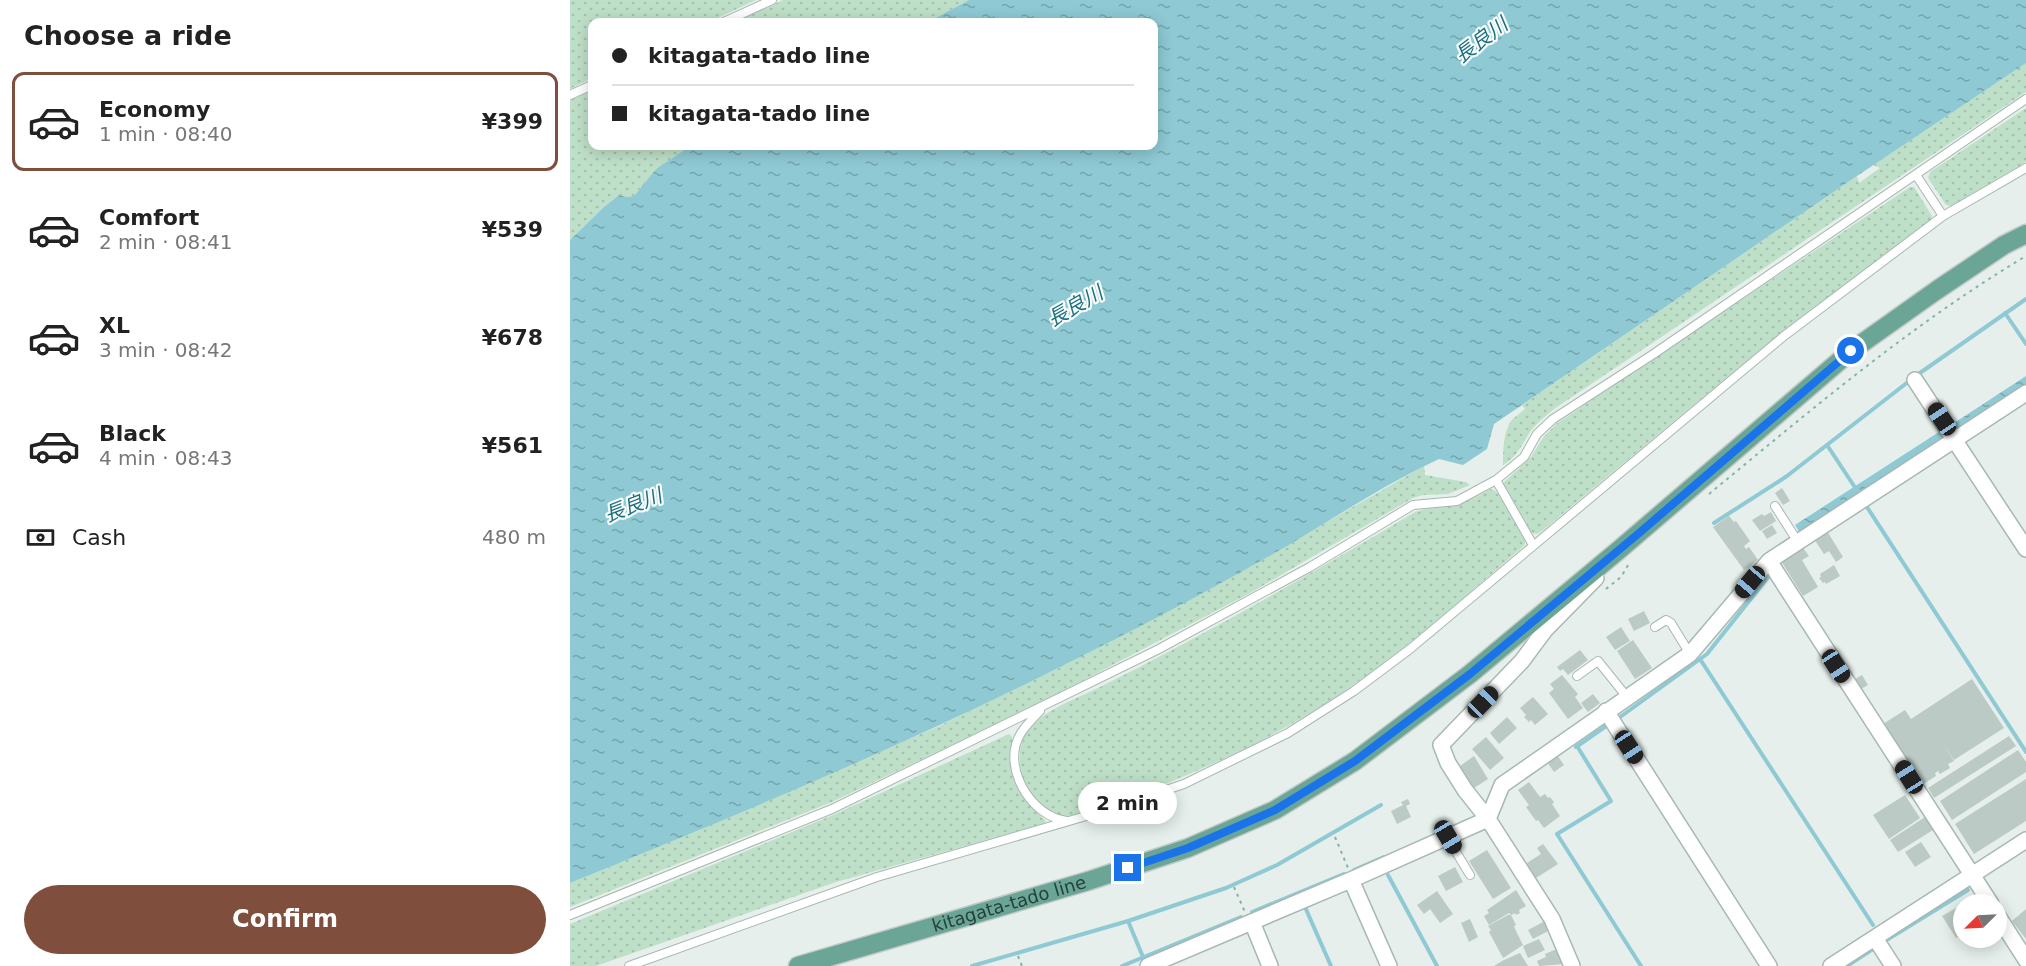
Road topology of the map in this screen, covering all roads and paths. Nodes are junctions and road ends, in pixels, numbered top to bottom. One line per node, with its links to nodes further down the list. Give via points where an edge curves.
1 (772, 0): 2 (lane)
2 (733, 18)
3 (588, 86): 4 (lane)
4 (570, 95)
5 (2026, 99): 7 (lane)
6 (2026, 168): 8 (lane)
7 (1916, 175): 8 (lane); 14 (lane, via 1553,418 1537,434 1524,456)
8 (1944, 216): 18 (lane, via 1784,336)
9 (2026, 234): 20 (main road, kitagata-tado line, via 1956,277 1851,351)
10 (2026, 256): 15 (path, via 1927,321 1851,378)
11 (1915, 380): 13 (street)
12 (2026, 393): 13 (street)
13 (1955, 438): 17 (street); 19 (street)
14 (1496, 480): 18 (lane); 27 (lane, via 1457,501 1413,505 1300,572)
15 (1706, 497)
16 (1775, 506): 17 (lane)
17 (1798, 542): 21 (street)
18 (1533, 545): 30 (lane, via 1354,692 1288,733 1184,784)
19 (2026, 549)
20 (1626, 553): 22 (path, via 1621,577); 29 (street, via 1545,630 1522,661 1441,745 1465,790); 47 (main road, kitagata-tado line, via 1355,761 1275,810 1188,848 1088,881)
21 (1769, 561): 24 (street); 35 (street)
22 (1604, 591)
23 (1655, 627): 24 (lane, via 1666,620 1671,623)
24 (1690, 654): 26 (street)
25 (1577, 676): 26 (lane, via 1598,661)
26 (1626, 697): 28 (street)
27 (1042, 708): 30 (lane, via 1020,734 1016,767 1024,792 1032,802 1053,818); 39 (lane, via 832,809)
28 (1610, 718): 29 (street, via 1502,785); 52 (street)
29 (1488, 819): 32 (street); 51 (street, via 1552,919)
30 (1069, 821): 46 (lane, via 877,877)
31 (1335, 837): 36 (path)
32 (1448, 837): 34 (lane); 36 (street)
33 (2026, 840): 35 (street)
34 (1470, 875)
35 (1972, 875): 38 (street); 42 (street)
36 (1352, 880): 40 (street); 50 (street)
37 (1234, 887): 40 (path)
38 (1984, 894)
39 (570, 915)
40 (1251, 923): 45 (street); 49 (street)
41 (2007, 930): 44 (street)
42 (1875, 938): 53 (street); 54 (street)
43 (1018, 956): 48 (path)
44 (2026, 960)
45 (1152, 965)
46 (629, 966)
47 (798, 966)
48 (1022, 966)
49 (1270, 966)
50 (1389, 966)
51 (1572, 966)
52 (1769, 966)
53 (1831, 966)
54 (1893, 966)

